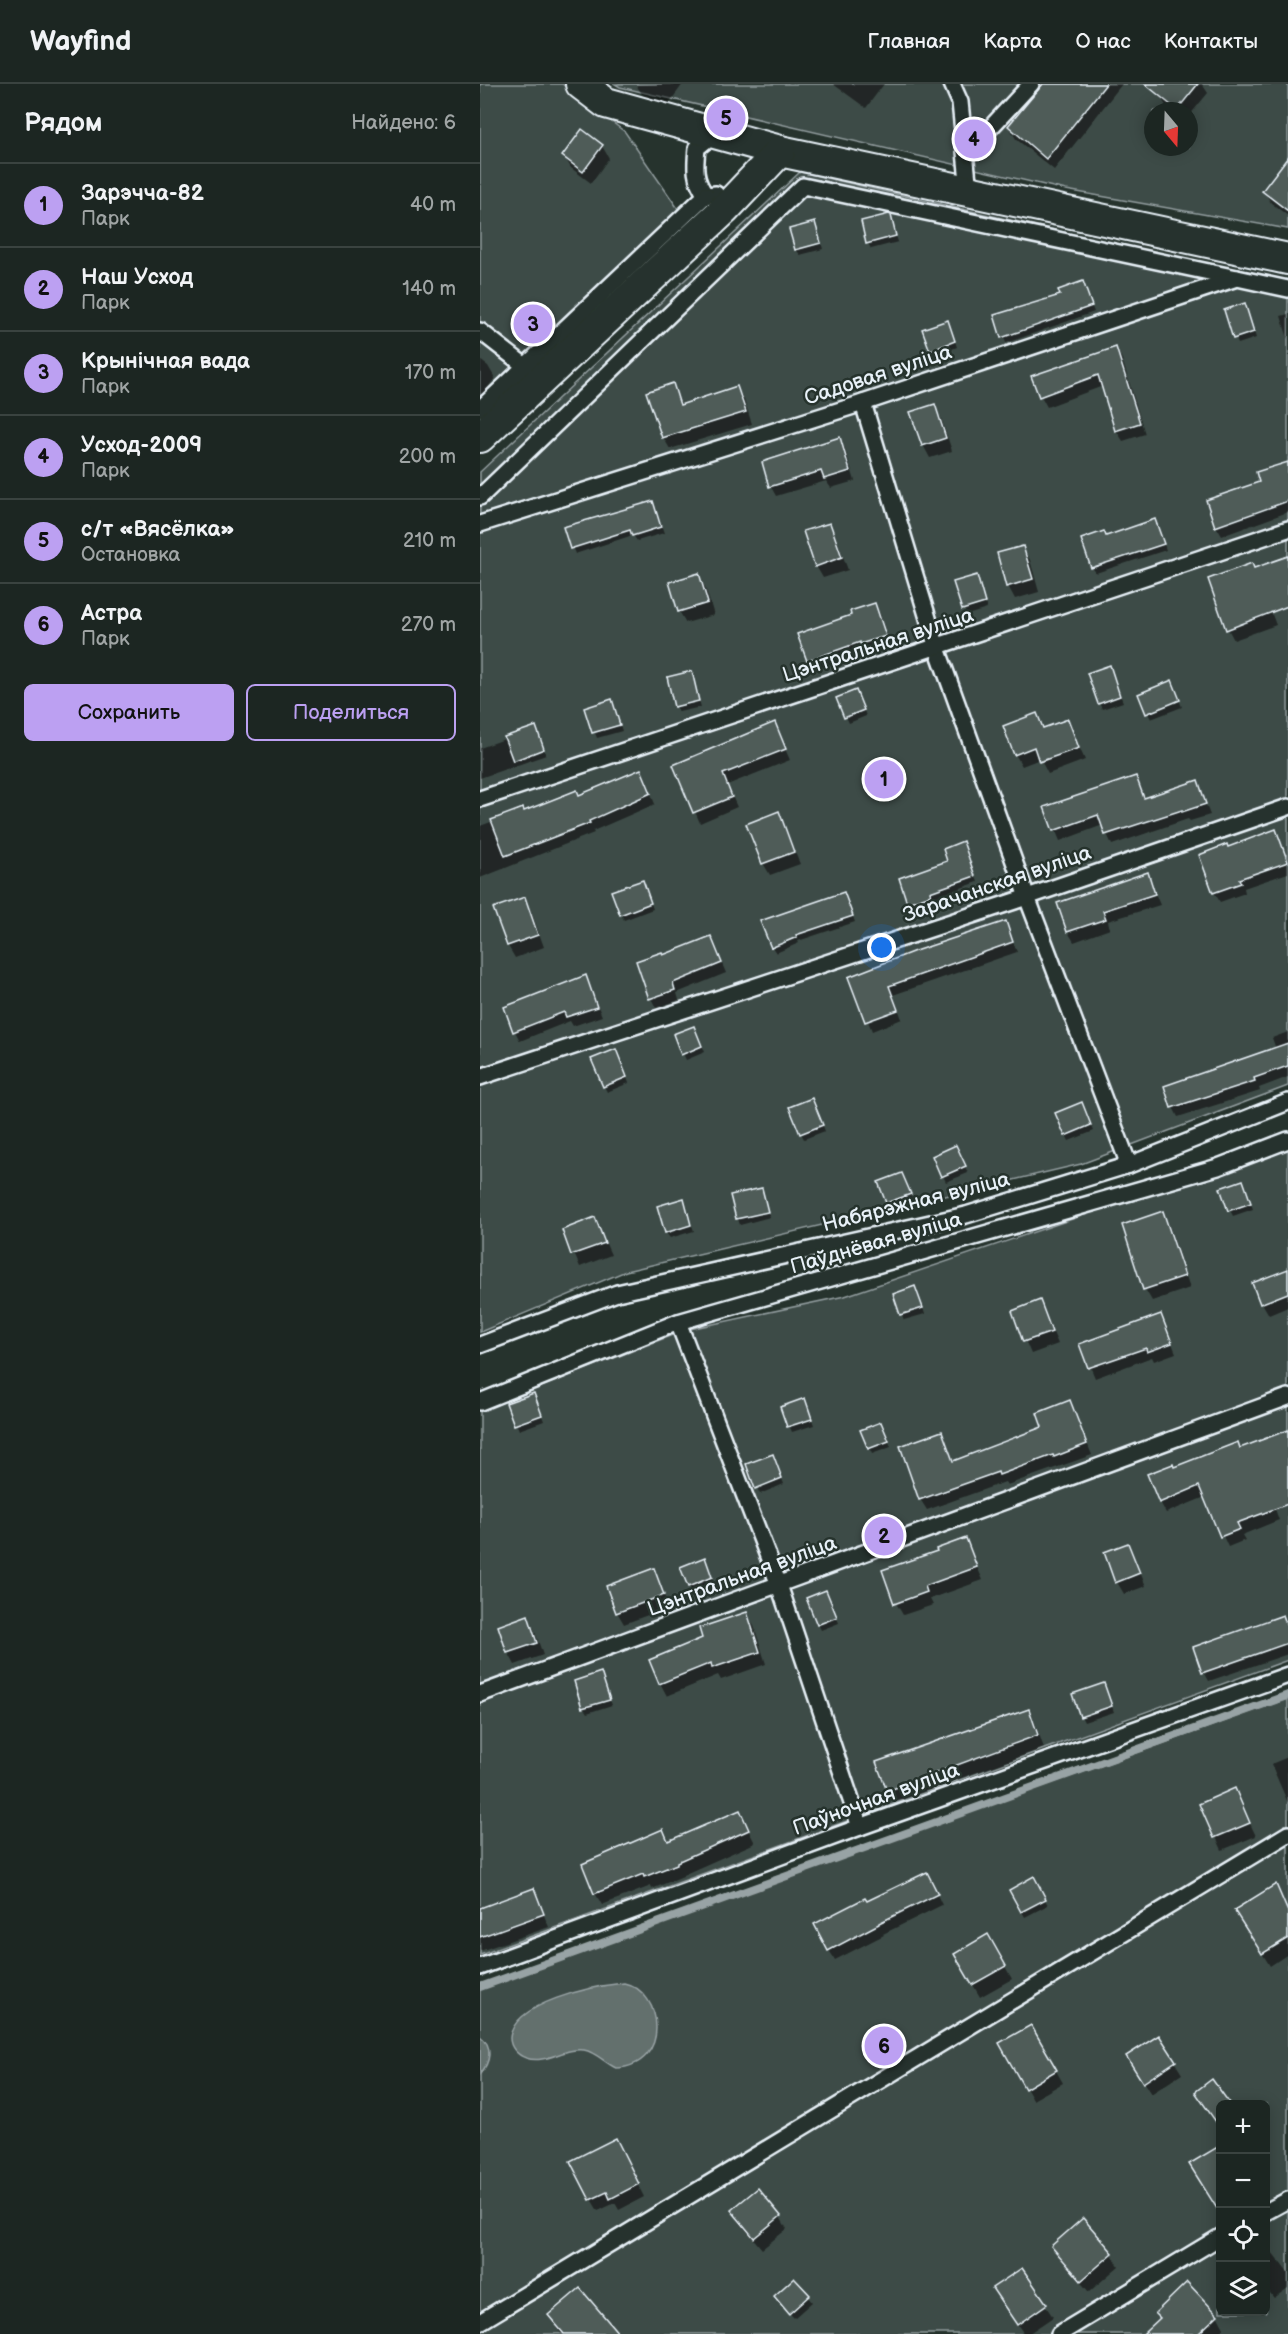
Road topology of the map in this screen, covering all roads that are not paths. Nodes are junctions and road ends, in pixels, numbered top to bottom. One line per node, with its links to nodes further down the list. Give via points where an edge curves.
1 (581, 84): 4 (street, via 606,103)
2 (952, 84): 6 (lane, via 960,102)
3 (1031, 84): 6 (lane)
4 (715, 133): 5 (street); 9 (lane, via 697,148 697,185)
5 (780, 151): 7 (street); 8 (street)
6 (966, 154): 8 (lane)
7 (746, 184): 9 (lane, via 724,194); 17 (street, via 716,217)
8 (969, 191): 10 (street)
9 (706, 195): 14 (lane)
10 (1288, 259)
11 (1237, 278): 12 (lane); 15 (lane, Садовая вуліца); 18 (lane, via 803,186)
12 (1288, 289)
13 (480, 331): 14 (lane)
14 (525, 366): 16 (lane)
15 (863, 403): 19 (lane, Садовая вуліца); 21 (lane)
16 (480, 409)
17 (480, 436)
18 (480, 497)
19 (480, 524)
20 (1288, 529): 21 (lane, Цэнтральная вуліца)
21 (937, 648): 22 (lane, Цэнтральная вуліца); 24 (lane)
22 (480, 799)
23 (1288, 807): 24 (lane, Зарачанская вуліца)
24 (1027, 897): 25 (lane, Зарачанская вуліца); 28 (lane)
25 (480, 1077)
26 (1288, 1102): 28 (lane, Набярэжная вуліца)
27 (1288, 1140): 29 (lane, Паўднёвая вуліца, via 1218,1167)
28 (1129, 1166): 30 (lane, Набярэжная вуліца, via 966,1215 617,1293)
29 (678, 1322): 32 (lane, Паўднёвая вуліца); 33 (lane)
30 (480, 1345)
31 (1288, 1397): 33 (lane, Цэнтральная вуліца)
32 (480, 1402)
33 (779, 1585): 35 (lane, Цэнтральная вуліца); 36 (lane)
34 (1288, 1675): 36 (lane, Паўночная вуліца)
35 (480, 1694)
36 (860, 1827): 38 (lane, Паўночная вуліца)
37 (1288, 1834): 42 (lane)
38 (480, 1967)
39 (1288, 2200): 40 (lane)
40 (1270, 2210)
41 (1216, 2240): 43 (lane)
42 (480, 2322)
43 (1059, 2334)

